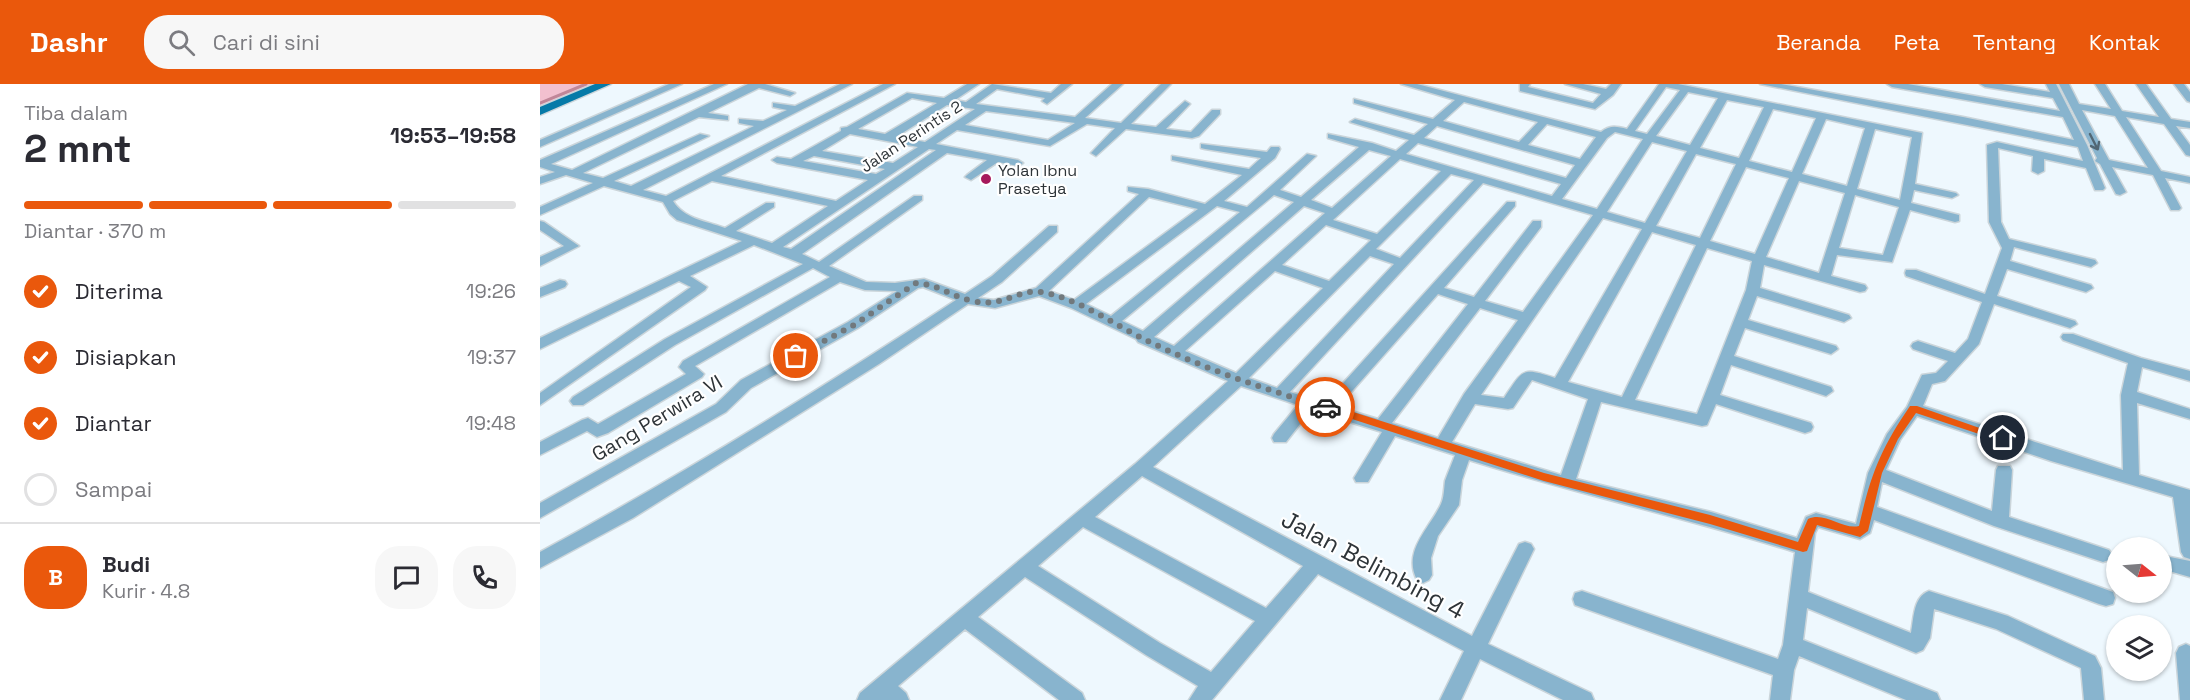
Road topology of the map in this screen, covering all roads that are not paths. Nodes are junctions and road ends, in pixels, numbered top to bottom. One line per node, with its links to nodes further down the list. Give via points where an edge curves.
1 (605, 84): 51 (main road)
2 (677, 84): 43 (street)
3 (722, 84): 30 (street)
4 (757, 84): 31 (street); 35 (street)
5 (847, 84): 32 (street)
6 (890, 84): 29 (street)
7 (929, 84): 33 (street)
8 (974, 84): 41 (street)
9 (1067, 84): 36 (street)
10 (1118, 84): 61 (street)
11 (1166, 84): 71 (street)
12 (1406, 84): 40 (street)
13 (1525, 84): 26 (street, via 1523,89 1595,106)
14 (1570, 84): 26 (street)
15 (1766, 84): 28 (street)
16 (1892, 84): 34 (street)
17 (1951, 84): 34 (street)
18 (1985, 84): 38 (street)
19 (2050, 84): 38 (street)
20 (2064, 84): 48 (street)
21 (2100, 84): 55 (street)
22 (2141, 84): 66 (street)
23 (2179, 84): 39 (street)
24 (996, 85): 36 (street); 46 (street)
25 (812, 88): 32 (street)
26 (1613, 88)
27 (1686, 88): 37 (street); 77 (street, via 1663,85); 82 (street)
28 (1820, 89): 62 (street)
29 (879, 90): 33 (street); 84 (street)
30 (707, 91): 35 (street); 52 (street)
31 (790, 93)
32 (830, 93): 50 (street)
33 (910, 95): 41 (street); 74 (street)
34 (1955, 95): 60 (street); 62 (street)
35 (736, 96): 57 (street)
36 (1053, 96): 53 (street)
37 (1724, 96): 47 (street); 92 (street)
38 (2058, 96): 56 (street)
39 (2189, 97)
40 (1461, 100): 64 (street); 67 (street)
41 (946, 101): 46 (street); 81 (street)
42 (1357, 101): 67 (street)
43 (634, 103): 52 (street); 85 (street)
44 (1185, 104): 75 (street)
45 (776, 105): 50 (street)
46 (968, 105): 49 (street)
47 (1770, 105): 58 (street); 102 (street)
48 (2076, 106): 55 (street); 103 (street, one-way to 103)
49 (984, 108): 53 (street, Jalan Perintis 2); 70 (street, Jalan Perintis 2)
50 (797, 109): 68 (street)
51 (540, 111)
52 (663, 111): 57 (street); 108 (street)
53 (1033, 112): 61 (street, Jalan Perintis 2)
54 (1216, 112): 75 (street, Jalan Perintis 2, via 1195,134)
55 (2119, 114): 66 (street); 114 (street)
56 (2066, 115): 60 (street); 87 (street)
57 (695, 116): 59 (street); 112 (street)
58 (1822, 116): 72 (street); 115 (street)
59 (724, 118)
60 (2013, 118): 62 (street); 87 (street)
61 (1082, 120): 70 (street, via 1050,143); 71 (street, Jalan Perintis 2)
62 (1963, 120)
63 (743, 121): 68 (street)
64 (1544, 121): 80 (street); 90 (street)
65 (1355, 122): 83 (street)
66 (2169, 122): 69 (street); 95 (street)
67 (1434, 123): 83 (street); 90 (street)
68 (766, 125): 76 (street)
69 (2190, 125)
70 (956, 126): 88 (street, Jalan Perintis 2)
71 (1123, 126): 75 (street, Jalan Perintis 2); 94 (street)
72 (1871, 126): 124 (street, via 1919,137); 130 (street)
73 (836, 129): 74 (street)
74 (849, 131): 81 (street); 93 (street)
75 (1158, 131)
76 (751, 132): 84 (street); 126 (street)
77 (1629, 133): 80 (street, via 1612,129); 82 (street)
78 (704, 136): 122 (street)
79 (1332, 136): 86 (street)
80 (1603, 136): 106 (street)
81 (886, 138): 88 (street)
82 (1649, 138): 92 (street); 145 (street)
83 (1416, 139): 96 (street); 123 (street)
84 (781, 140): 116 (street)
85 (540, 144)
86 (1368, 145): 96 (street); 136 (street)
87 (2082, 145): 107 (street)
88 (926, 146): 91 (street); 109 (street, Jalan Perintis 2)
89 (1204, 146): 113 (street, via 1273,152)
90 (1521, 147): 106 (street)
91 (945, 149): 100 (street); 160 (street)
92 (1693, 149): 102 (street); 150 (street)
93 (812, 152): 104 (street); 109 (street)
94 (1096, 153)
95 (2190, 153)
96 (1400, 154): 110 (street); 146 (street)
97 (2039, 154): 107 (street); 111 (street); 155 (street, via 1991,147 1995,222)
98 (1311, 156): 128 (street)
99 (1176, 158): 113 (street)
100 (996, 159): 105 (street); 117 (street)
101 (777, 160): 104 (street)
102 (1742, 162): 115 (street); 156 (street)
103 (2104, 162): 107 (street); 114 (street); 131 (street)
104 (793, 163): 118 (street)
105 (1017, 163)
106 (1582, 163): 123 (street)
107 (2089, 163): 125 (street)
108 (540, 164): 112 (street)
109 (895, 166): 118 (street, Jalan Perintis 2)
110 (1449, 169): 119 (street); 153 (street)
111 (2038, 171)
112 (570, 172): 121 (street); 122 (street)
113 (1251, 173): 140 (street)
114 (2157, 173): 120 (street); 142 (street)
115 (1796, 176): 130 (street); 161 (street)
116 (710, 177): 135 (street); 139 (street)
117 (970, 177)
118 (877, 178): 139 (street, Jalan Perintis 2)
119 (1482, 178): 134 (street); 163 (street)
120 (2190, 180)
121 (540, 181)
122 (607, 182): 126 (street); 143 (street)
123 (1568, 182): 134 (street)
124 (1909, 186): 132 (street); 141 (street)
125 (2099, 188)
126 (634, 189): 135 (street)
127 (1132, 189): 129 (street)
128 (1273, 191): 136 (street); 144 (street)
129 (1148, 192): 140 (street); 179 (street)
130 (1850, 192): 141 (street); 159 (street)
131 (2120, 192)
132 (1952, 195)
133 (918, 198): 166 (street)
134 (1556, 199): 145 (street)
135 (667, 200): 152 (street, via 681,217)
136 (1304, 201): 146 (street); 189 (street)
137 (1511, 204): 177 (street)
138 (770, 205): 152 (street)
139 (838, 205): 157 (street, Jalan Perintis 2)
140 (1210, 205): 144 (street); 184 (street)
141 (1905, 206): 147 (street); 159 (street, via 1888,259)
142 (2175, 208)
143 (540, 211)
144 (1249, 211): 187 (street)
145 (1600, 213): 150 (street); 185 (street)
146 (1330, 217): 153 (street); 167 (street)
147 (1955, 218)
148 (1537, 224): 183 (street)
149 (542, 228): 162 (street, via 573,246)
150 (1650, 228): 156 (street); 200 (street)
151 (1053, 229): 181 (street)
152 (726, 232): 154 (street)
153 (1380, 239): 158 (street)
154 (752, 241): 157 (street); 169 (street)
155 (2004, 241): 164 (street, via 2008,248); 165 (street)
156 (1704, 243): 161 (street); 210 (street)
157 (774, 247): 160 (street)
158 (1368, 251): 163 (street); 174 (street)
159 (1833, 251): 171 (street)
160 (793, 254): 166 (street)
161 (1759, 259): 171 (street); 178 (street)
162 (540, 262)
163 (1404, 263): 202 (street)
164 (2002, 263): 176 (street); 182 (street)
165 (2091, 263)
166 (816, 265): 170 (street); 208 (street, via 670,342)
167 (1273, 266): 174 (street); 193 (street)
168 (1911, 273): 182 (street)
169 (679, 276): 190 (street); 207 (street, via 700,287)
170 (840, 276): 172 (street, via 878,288); 218 (street, via 688,364 686,367 697,374 602,429 588,424)
171 (1824, 278): 175 (street)
172 (916, 283): 181 (street); 228 (street, Gang Perwira VI, via 854,325 746,384 721,408)
173 (560, 284): 180 (street)
174 (1331, 286): 199 (street)
175 (1860, 288)
176 (2086, 288)
177 (1437, 290): 183 (street); 211 (street)
178 (1753, 290): 186 (street); 188 (street)
179 (1040, 292): 181 (street, via 994,304); 184 (street)
180 (540, 293)
181 (968, 299): 235 (street, via 741,444)
182 (1990, 299): 195 (street, via 1974,341); 197 (street)
183 (1477, 302): 185 (street); 214 (street)
184 (1076, 305): 187 (street)
185 (1524, 317): 205 (street)
186 (1844, 318)
187 (1112, 322): 189 (street)
188 (1740, 322): 192 (street); 194 (street)
189 (1143, 339): 193 (street)
190 (540, 344)
191 (1918, 346): 195 (street)
192 (1831, 349)
193 (1174, 353): 199 (street)
194 (1727, 359): 201 (street); 206 (street)
195 (1957, 359): 212 (street, via 1940,378 1927,379)
196 (2190, 360): 198 (street)
197 (2136, 362): 198 (street); 203 (street)
198 (2190, 376)
199 (1239, 379): 202 (street); 220 (street)
200 (1560, 382): 204 (street); 205 (street, via 1528,375 1508,404)
201 (1826, 391)
202 (1280, 394): 209 (street)
203 (2129, 395): 213 (street); 224 (street)
204 (1596, 396): 210 (street); 225 (street)
205 (1469, 398): 217 (street)
206 (1713, 398): 210 (street, via 1702,421); 215 (street)
207 (540, 400)
208 (578, 400)
209 (1310, 402): 211 (street); 216 (street)
210 (1626, 404)
211 (1329, 408): 214 (street)
212 (1914, 409): 222 (street, via 1893,438); 224 (street)
213 (2190, 414)
214 (1387, 426): 217 (street); 223 (street)
215 (1805, 427)
216 (1280, 438)
217 (1443, 444): 219 (street)
218 (540, 449)
219 (1464, 451): 225 (street); 240 (street, via 1450,505 1430,534 1422,558)
220 (1141, 468): 229 (street); 236 (street, Jalan Belimbing 4)
221 (2004, 470): 230 (street)
222 (1876, 473): 227 (street); 230 (street)
223 (1362, 478)
224 (2130, 478): 226 (street)
225 (1567, 482): 231 (street)
226 (2185, 495): 233 (street)
227 (1867, 510): 231 (street, via 1860,532 1823,521 1812,522); 242 (street)
228 (540, 511)
229 (1084, 519): 238 (street); 245 (street)
230 (2000, 520): 234 (street)
231 (1803, 548): 241 (street)
232 (1525, 549): 247 (street)
233 (2190, 552)
234 (2103, 555)
235 (540, 561)
236 (1315, 565): 245 (street); 247 (street, Jalan Belimbing 4)
237 (2172, 565): 239 (street)
238 (1026, 568): 244 (street); 250 (street)
239 (2190, 569)
240 (1424, 575)
241 (1800, 597): 246 (street); 259 (street, via 1916,644 1929,599 2001,622 2088,662)
242 (2106, 598)
243 (1582, 599): 249 (street)
244 (966, 619): 251 (street); 254 (street)
245 (1269, 620): 250 (street)
246 (1793, 645): 249 (street); 252 (street)
247 (1476, 649): 256 (street); 257 (street, Jalan Belimbing 4)
248 (2186, 653): 260 (street)
249 (1784, 670): 258 (street)
250 (1214, 684): 255 (street)
251 (875, 694): 253 (street)
252 (1918, 697)
253 (899, 700)
254 (1075, 700)
255 (1199, 700)
256 (1450, 700)
257 (1584, 700)
258 (1780, 700)
259 (2094, 700)
260 (2190, 700)

